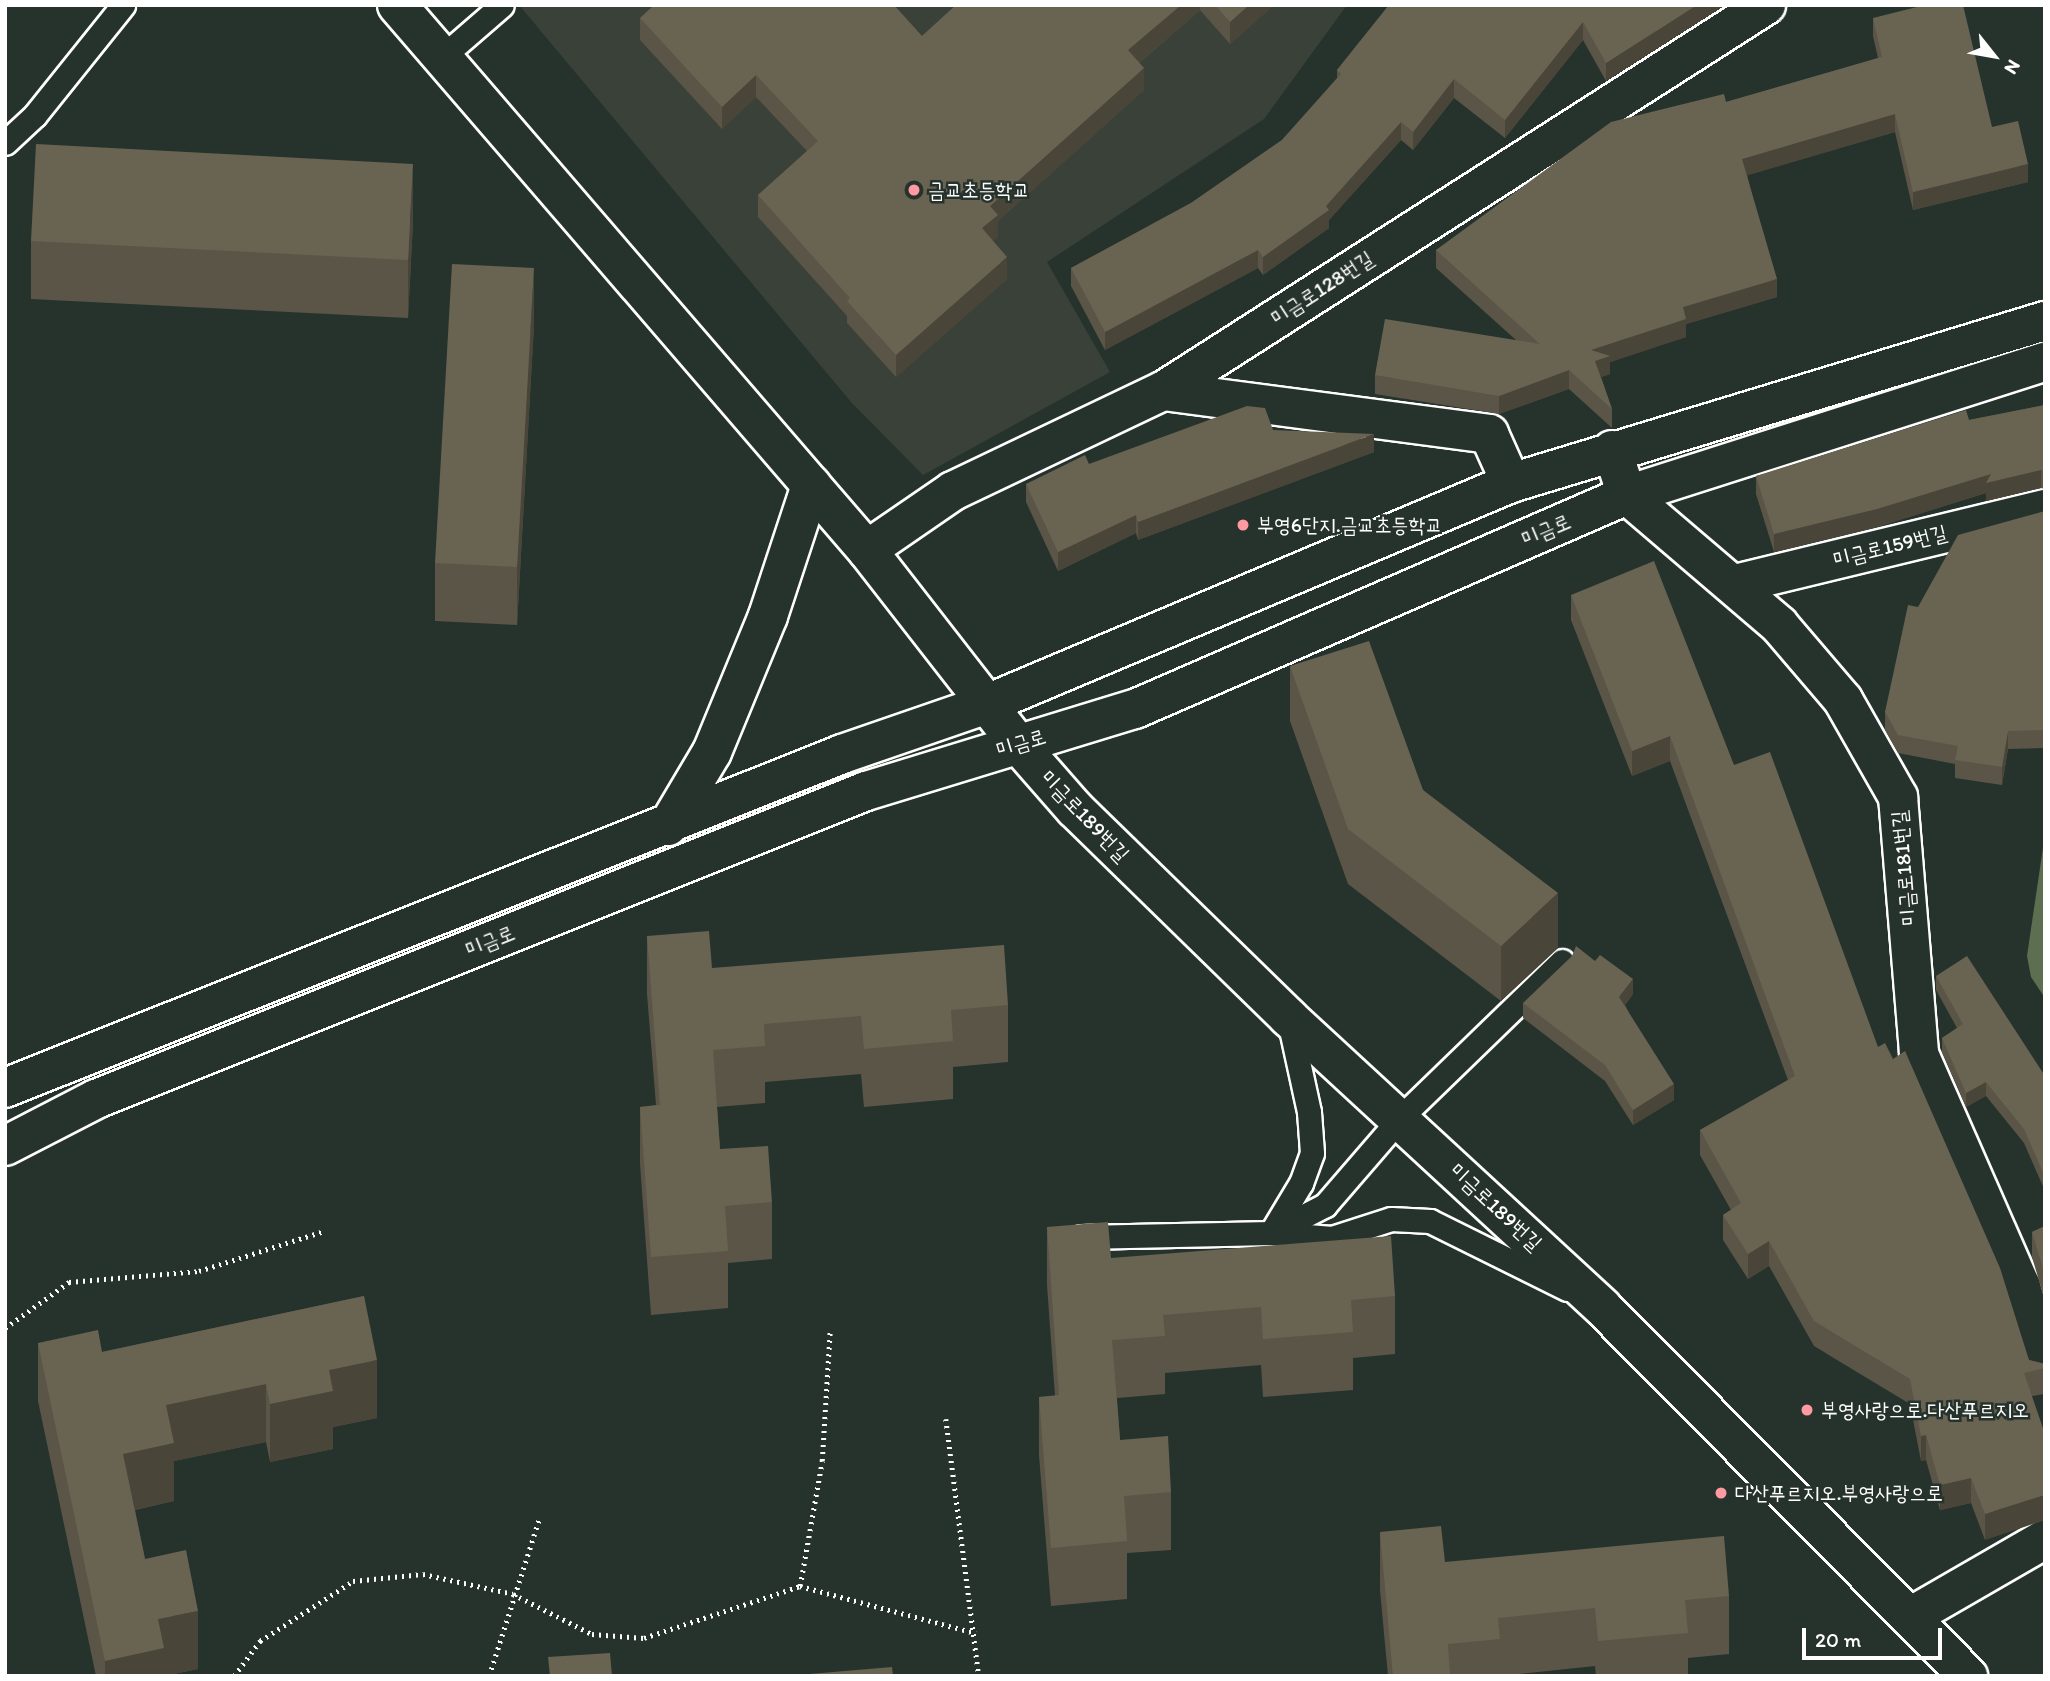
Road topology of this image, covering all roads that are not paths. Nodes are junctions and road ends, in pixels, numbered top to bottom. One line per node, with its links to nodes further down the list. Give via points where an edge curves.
1 (123, 5): 6 (lane, via 35,116)
2 (397, 5): 5 (street, 미금로189번길)
3 (502, 5): 5 (lane)
4 (1766, 5): 9 (street, 미금로128번길)
5 (442, 57): 12 (street, 미금로189번길)
6 (5, 142)
7 (2045, 321): 10 (street, 미금로)
8 (2045, 362): 13 (street, 미금로)
9 (1163, 391): 11 (street, via 1489,434); 15 (street, 미금로128번길, via 953,491)
10 (1612, 450): 11 (street, 미금로); 13 (street)
11 (1511, 483): 17 (street, 미금로)
12 (811, 485): 15 (street, 미금로189번길); 19 (street, via 768,616 712,752)
13 (1627, 495): 16 (street, 미금로181번길); 18 (street, 미금로, via 1135,709)
14 (2045, 509): 16 (street, 미금로159번길)
15 (867, 550): 17 (street, 미금로189번길)
16 (1735, 584): 28 (street, 미금로181번길, via 1779,625 1843,700 1898,796 1919,1054 2021,1286)
17 (987, 704): 18 (street, 미금로189번길); 19 (street, 미금로, via 842,754)
18 (1018, 744): 21 (street, 미금로189번길, via 1075,809); 24 (street, 미금로, via 853,796 96,1099)
19 (668, 826): 22 (street, 미금로)
20 (1562, 961): 23 (lane)
21 (1288, 1017): 23 (street, 미금로189번길); 25 (lane, via 1309,1112 1312,1153 1301,1183)
22 (5, 1088)
23 (1402, 1117): 25 (lane, via 1325,1205); 27 (street, 미금로189번길)
24 (5, 1146)
25 (1271, 1233): 26 (lane); 27 (lane, via 1332,1238 1391,1219 1430,1221)
26 (1062, 1238)
27 (1602, 1307): 30 (street, 미금로189번길)
28 (2045, 1370)
29 (2045, 1539): 30 (street)
30 (1910, 1616): 31 (street, 미금로189번길)
31 (1968, 1676)

